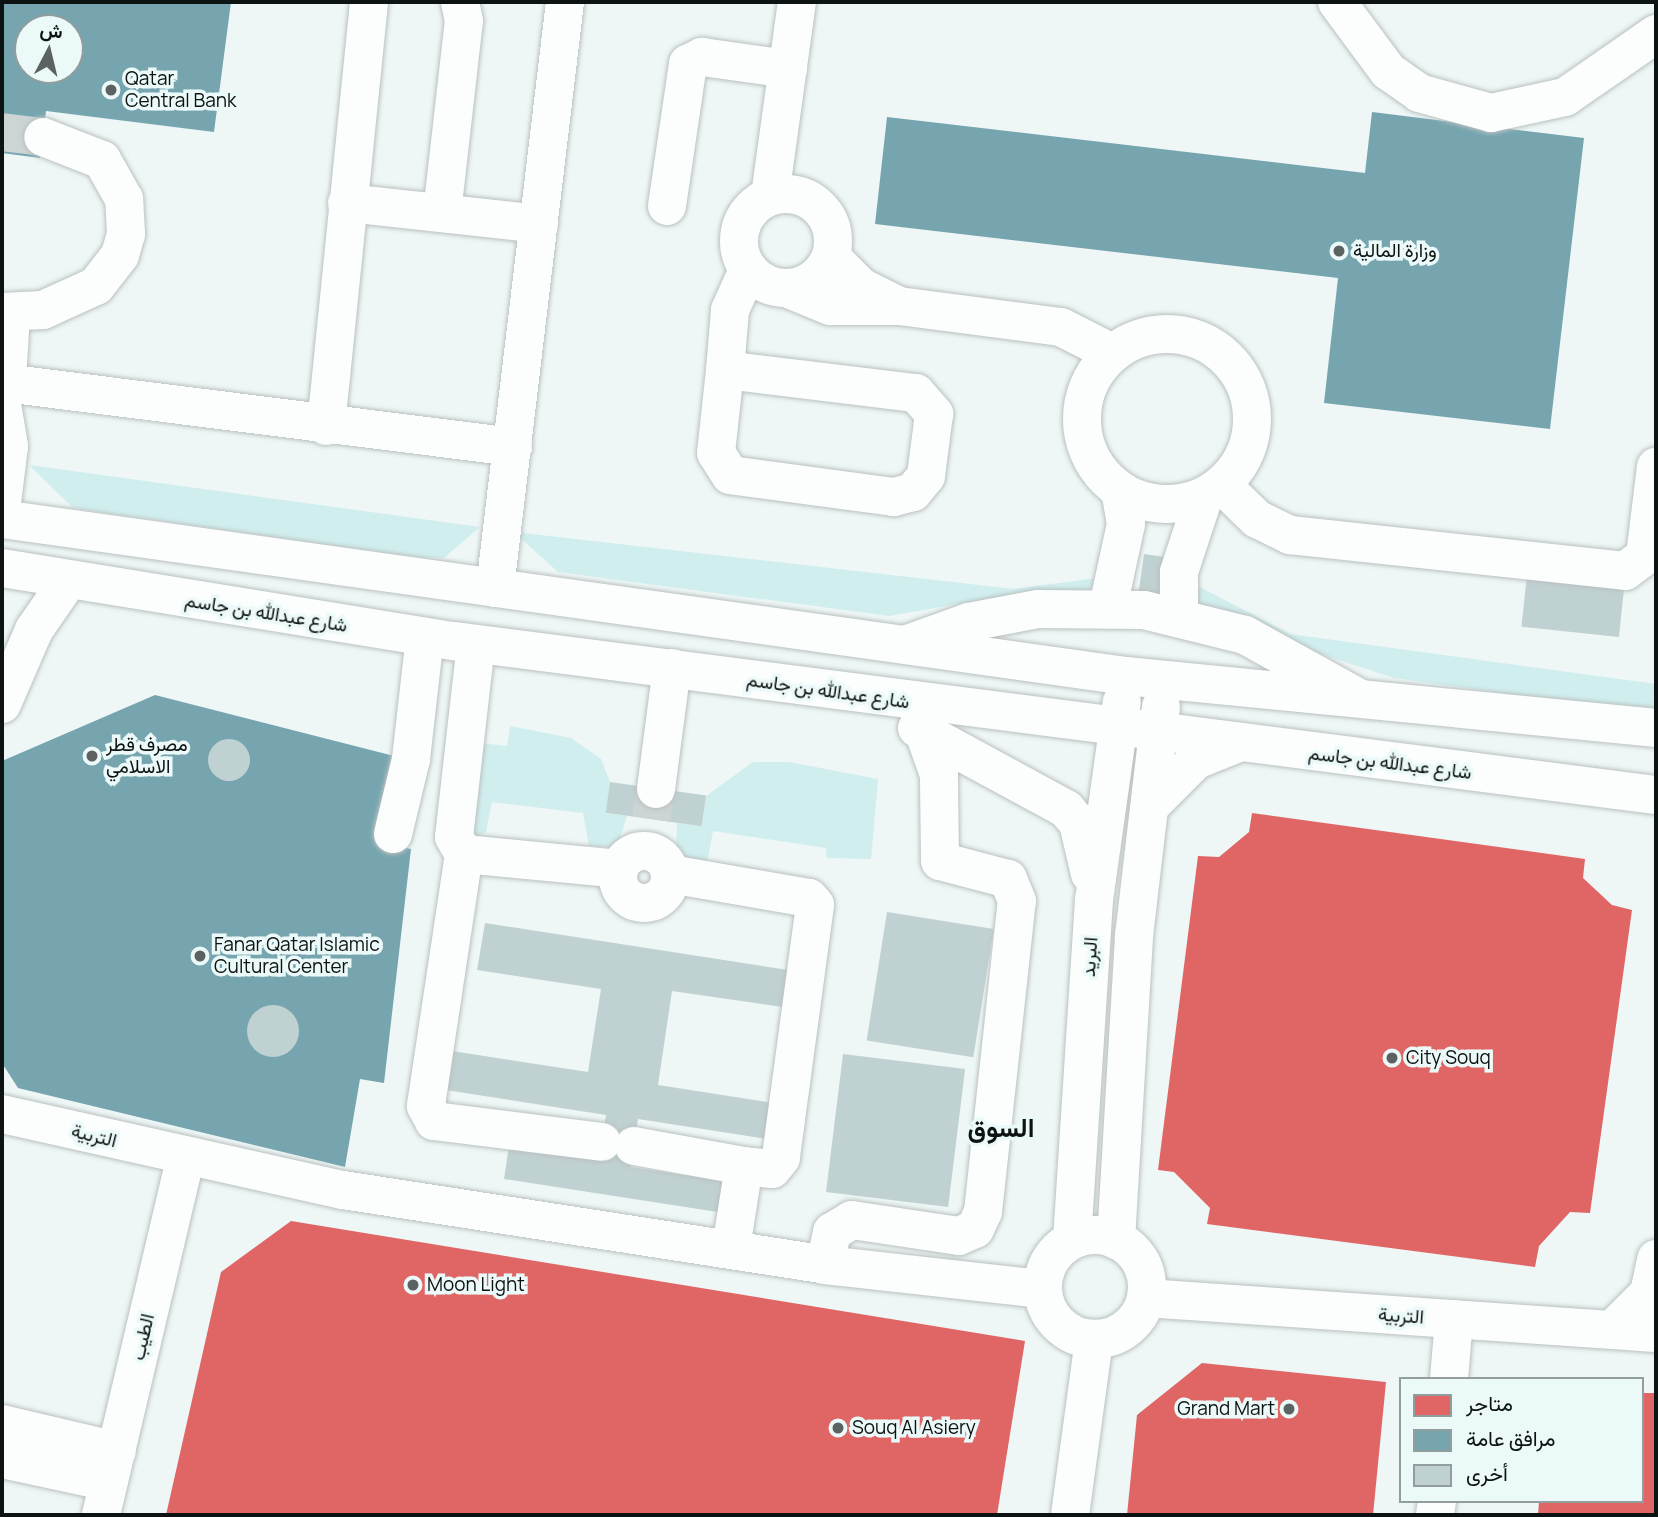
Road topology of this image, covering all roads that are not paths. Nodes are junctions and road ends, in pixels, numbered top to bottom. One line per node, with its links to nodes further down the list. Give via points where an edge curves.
1 (369, 2): 10 (street)
2 (460, 2): 12 (street, via 464,21)
3 (565, 2): 13 (street)
4 (797, 2): 7 (street)
5 (1337, 2): 6 (street, via 1388,71 1419,93 1492,113 1565,97)
6 (1656, 34)
7 (788, 69): 9 (street); 11 (street, via 702,57 688,64)
8 (43, 137): 18 (street, via 81,148 107,166 124,199 126,234 120,256 96,286 43,310)
9 (771, 196): 14 (street, via 805,198 820,208 832,231); 15 (street, via 741,227 740,249)
10 (347, 203): 12 (street); 22 (street)
11 (667, 205)
12 (442, 213): 13 (street)
13 (539, 224): 23 (street)
14 (831, 257): 16 (street, via 813,279); 17 (street, via 861,287)
15 (748, 270): 16 (street); 20 (street, via 730,310)
16 (786, 288): 17 (street, via 830,306)
17 (899, 306): 19 (street, via 1060,327)
18 (6, 313): 21 (street)
19 (1112, 353): 25 (street, via 1094,373 1081,424 1093,461); 26 (street, via 1156,334 1181,335 1204,342 1233,365 1250,397 1253,421 1249,444)
20 (725, 370): 20 (street, via 916,393 934,414 926,476 913,492 894,497 730,475 716,453)
21 (5, 383): 22 (street); 27 (street, via 9,446)
22 (326, 426): 23 (street)
23 (513, 447): 31 (street)
24 (1656, 467): 26 (street, via 1645,556 1625,571 1290,535)
25 (1120, 491): 26 (street, via 1147,502); 32 (street, via 1126,524)
26 (1213, 491): 33 (street, via 1179,572)
27 (2, 503)
28 (2, 519): 31 (street)
29 (2, 568): 30 (street, شارع عبدالله بن جاسم)
30 (67, 582): 34 (street, شارع عبدالله بن جاسم); 42 (street, via 34,630)
31 (495, 588): 36 (street)
32 (1108, 607): 33 (street); 36 (street, via 1038,609 969,622)
33 (1179, 616): 41 (street, via 1245,635)
34 (425, 637): 35 (street, شارع عبدالله بن جاسم); 50 (street, via 411,759)
35 (476, 644): 37 (street, شارع عبدالله بن جاسم); 52 (street, via 454,837)
36 (903, 645): 38 (street)
37 (672, 668): 40 (street, شارع عبدالله بن جاسم); 51 (street)
38 (1126, 676): 39 (street); 43 (street, البريد)
39 (1165, 681): 41 (street); 45 (street)
40 (887, 700): 43 (street, شارع عبدالله بن جاسم); 46 (street)
41 (1366, 703): 44 (street)
42 (2, 704)
43 (1118, 728): 45 (street, شارع عبدالله بن جاسم); 53 (street, البريد)
44 (1656, 728)
45 (1157, 733): 47 (street, شارع عبدالله بن جاسم); 49 (street)
46 (925, 735): 53 (street, via 1066,809 1085,841); 60 (street, via 939,775 940,861 1008,879 1017,901 983,1212 975,1229 958,1236 852,1220 832,1232)
47 (1236, 744): 48 (street, شارع عبدالله بن جاسم); 49 (street, via 1196,760)
48 (1656, 795)
49 (1151, 805): 58 (street, via 1134,936)
50 (393, 834)
51 (649, 840): 52 (street); 56 (street, via 809,898 815,905 781,1158 772,1169)
52 (464, 854): 56 (street, via 426,1106 435,1121 618,1144)
53 (1094, 900): 57 (street, البريد)
54 (2, 1114): 55 (street, التربية)
55 (185, 1158): 59 (street, التربية, via 343,1190); 71 (street, الطيب)
56 (744, 1166): 59 (street)
57 (1072, 1240): 58 (street); 62 (street, via 1050,1260)
58 (1116, 1240): 63 (street, via 1141,1264)
59 (731, 1248): 60 (street, التربية)
60 (825, 1265): 62 (street, التربية)
61 (1656, 1274): 65 (street, via 1640,1307)
62 (1042, 1289): 67 (street, via 1053,1318)
63 (1146, 1298): 64 (street, التربية); 67 (street, via 1127,1328)
64 (1454, 1319): 65 (street, التربية); 68 (street)
65 (1613, 1329): 66 (street, التربية)
66 (1656, 1334)
67 (1094, 1339): 72 (street)
68 (1449, 1377)
69 (2, 1424): 71 (street)
70 (2, 1459): 71 (street)
71 (109, 1483)
72 (1070, 1515)

